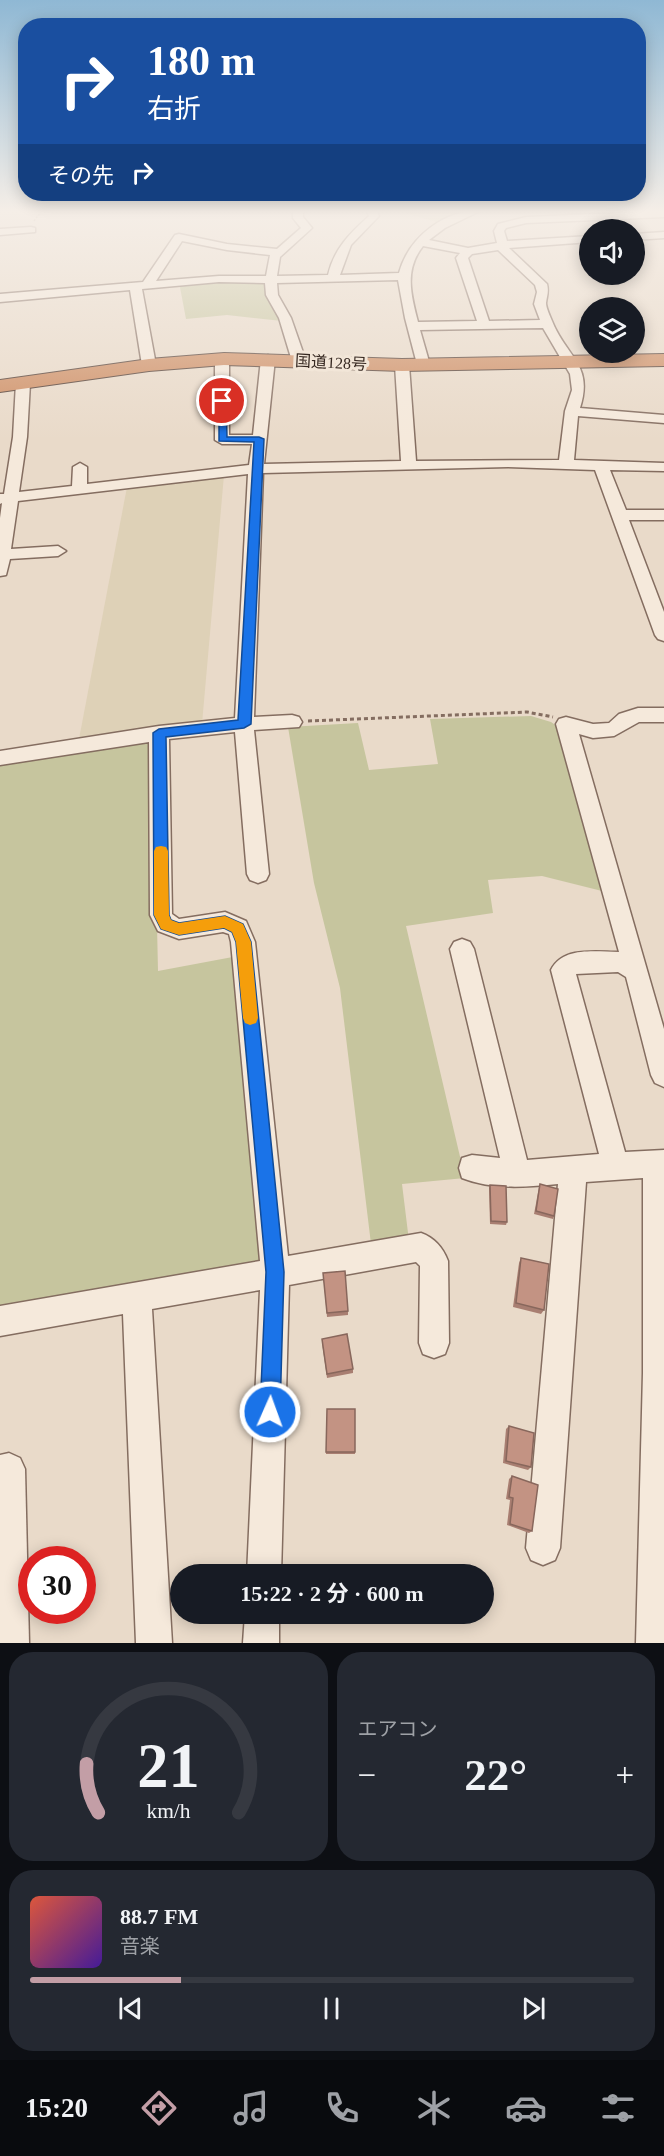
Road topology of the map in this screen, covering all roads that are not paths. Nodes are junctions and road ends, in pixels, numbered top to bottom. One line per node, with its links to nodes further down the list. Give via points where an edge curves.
1 (114, 287): 7 (street)
2 (141, 287): 16 (street)
3 (272, 287): 14 (street)
4 (405, 287): 10 (street)
5 (471, 287): 9 (street)
6 (542, 287): 8 (street, via 540,304)
7 (0, 298)
8 (547, 324): 9 (street); 15 (street)
9 (484, 325): 10 (street)
10 (414, 326): 18 (street)
11 (268, 359): 12 (highway, 国道128号); 14 (highway, 国道128号); 23 (street)
12 (222, 360): 16 (highway, 国道128号); 23 (street, via 222,440)
13 (664, 360): 15 (highway, 国道128号)
14 (299, 361): 17 (highway, 国道128号)
15 (568, 362): 18 (highway, 国道128号); 21 (street, via 577,374 579,390)
16 (149, 365): 19 (highway, 国道128号)
17 (402, 365): 18 (highway, 国道128号); 27 (street)
18 (423, 365)
19 (23, 383): 20 (highway, 国道128号); 31 (street, via 20,437)
20 (0, 386)
21 (572, 411): 22 (street); 24 (street)
22 (664, 419)
23 (259, 439): 29 (street)
24 (566, 464): 25 (street); 27 (street)
25 (602, 465): 28 (street); 32 (street)
26 (80, 467): 30 (street)
27 (409, 467): 29 (street)
28 (664, 467)
29 (256, 469): 30 (street); 41 (street)
30 (79, 490): 31 (street)
31 (6, 498): 35 (street)
32 (620, 515): 33 (street); 36 (street)
33 (664, 515)
34 (58, 551): 35 (street)
35 (2, 563)
36 (646, 587): 37 (street); 38 (street)
37 (664, 587)
38 (664, 633)
39 (664, 716): 46 (street, via 638,715 614,729 593,731 566,724)
40 (292, 722): 41 (street)
41 (244, 724): 42 (street); 44 (street)
42 (159, 733): 43 (street); 53 (street, via 161,915 166,924 179,929 225,922 238,928 243,942)
43 (0, 758)
44 (258, 874)
45 (462, 949): 52 (street)
46 (636, 971): 47 (street); 49 (street, via 621,962 572,963 562,970)
47 (664, 1075)
48 (660, 1164): 49 (street); 65 (street)
49 (616, 1167): 51 (street)
50 (472, 1168): 52 (street)
51 (573, 1170): 52 (street); 58 (street)
52 (517, 1174)
53 (275, 1272): 54 (street); 56 (street, via 421,1247 434,1261); 59 (street)
54 (137, 1298): 55 (street); 63 (street)
55 (0, 1321)
56 (434, 1343)
57 (0, 1471): 60 (street, via 9,1469)
58 (543, 1548)
59 (264, 1564)
60 (5, 1606): 62 (street)
61 (262, 1624): 64 (street)
62 (11, 1643)
63 (154, 1643)
64 (261, 1643)
65 (654, 1643)

